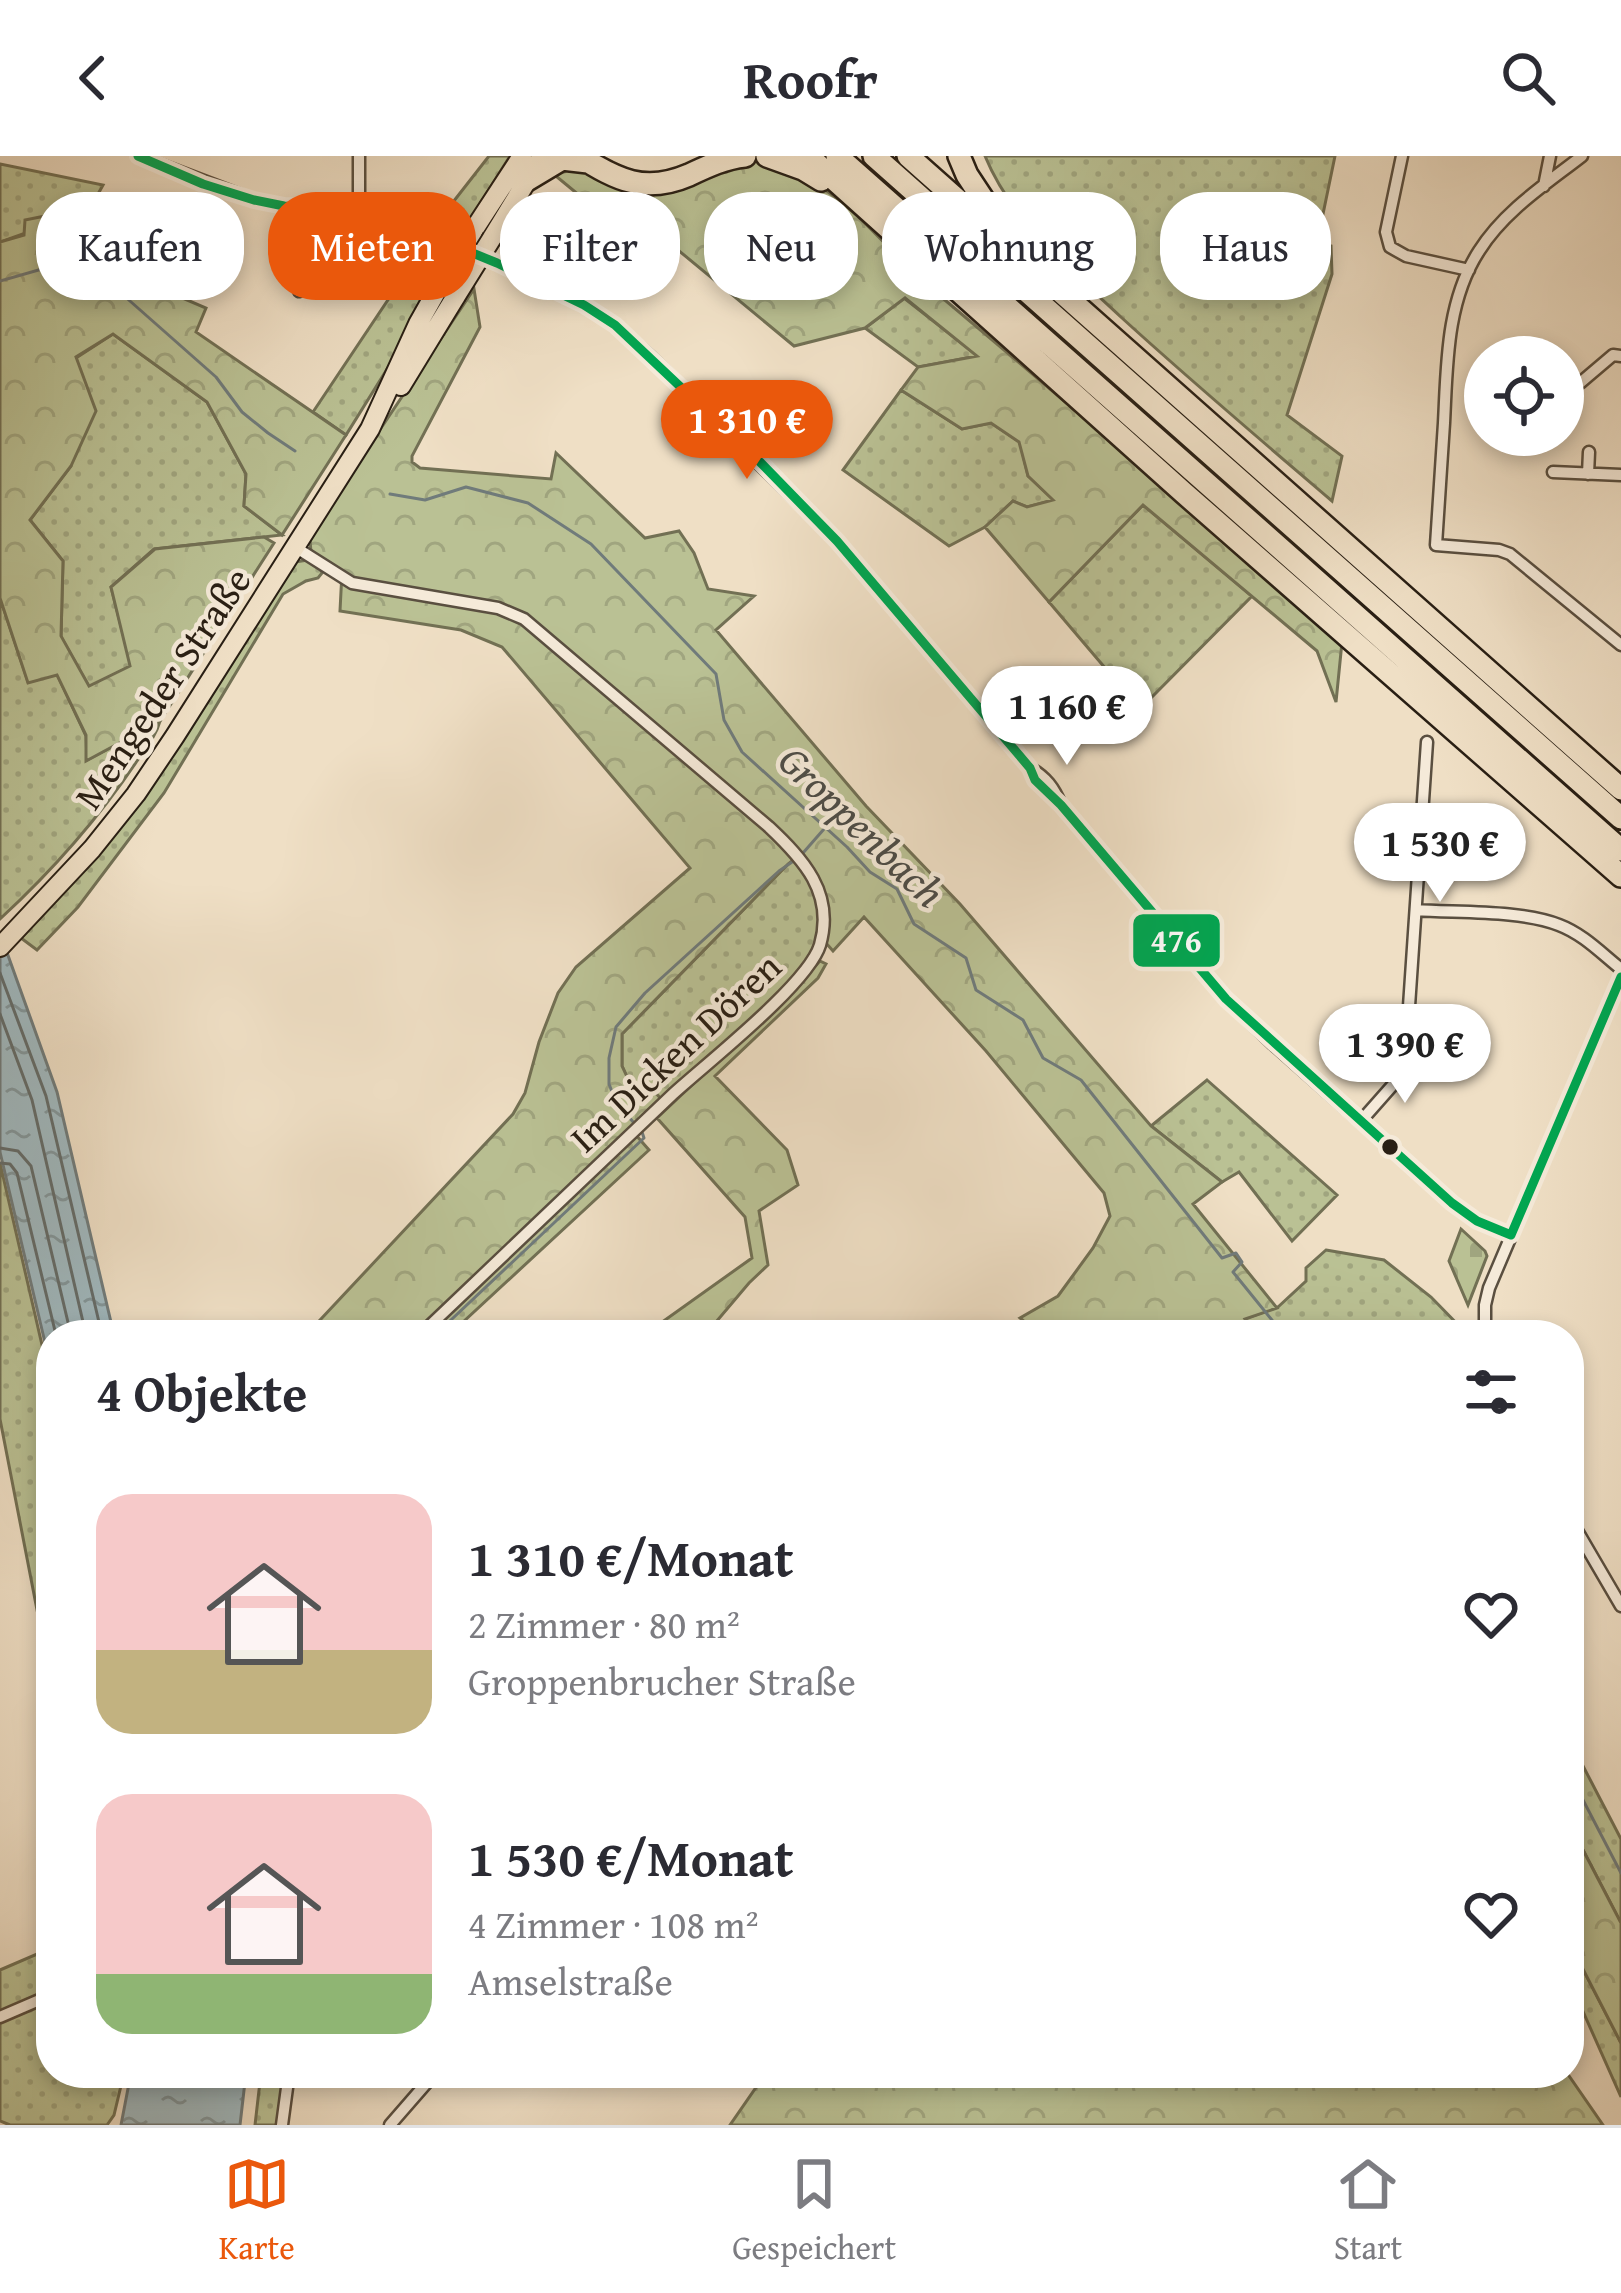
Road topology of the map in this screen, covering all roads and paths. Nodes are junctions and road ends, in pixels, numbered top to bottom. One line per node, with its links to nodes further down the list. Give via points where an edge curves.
1 (137, 156): 22 (street)
2 (359, 156): 19 (street)
3 (522, 156): 29 (main road, bridge, via 418,324)
4 (542, 156): 17 (main road)
5 (692, 156): 16 (highway, via 651,172)
6 (745, 156): 16 (highway, via 651,185 621,180)
7 (767, 156): 23 (highway)
8 (808, 156): 23 (highway)
9 (837, 156): 39 (highway)
10 (874, 156): 38 (highway)
11 (908, 156): 20 (highway)
12 (958, 156): 21 (highway)
13 (1402, 156): 25 (street, via 1390,247)
14 (1550, 156): 18 (street)
15 (1582, 156): 18 (street)
16 (590, 158): 17 (highway, via 562,159)
17 (527, 180): 29 (main road, bridge)
18 (1544, 186): 25 (street, via 1498,226)
19 (358, 192)
20 (948, 192)
21 (977, 192)
22 (268, 203)
23 (868, 209): 40 (highway)
24 (476, 254): 44 (street, via 620,329 760,462 1055,789 1226,999)
25 (1469, 270): 35 (street, via 1448,347 1436,545 1510,554)
26 (1070, 300): 37 (highway)
27 (1621, 356): 28 (street)
28 (1584, 379)
29 (370, 429): 34 (main road, Mengeder Straße)
30 (1589, 452): 32 (street)
31 (1553, 472): 32 (street)
32 (1588, 474): 33 (street)
33 (1621, 475)
34 (295, 547): 42 (main road, Mengeder Straße, via 136,794); 46 (street, Im Dicken Dören, via 352,583 524,619 769,826 800,856 823,902 821,942 792,986)
35 (1621, 645)
36 (1445, 757): 41 (street, via 1426,748)
37 (1621, 789)
38 (1621, 818)
39 (1621, 850)
40 (1621, 876)
41 (1416, 910): 43 (street, via 1557,924); 44 (street, via 1405,1065)
42 (6, 941)
43 (1621, 973): 45 (street)
44 (1361, 1121): 45 (street, via 1452,1203)
45 (1511, 1235): 47 (street)
46 (436, 1320)
47 (1485, 1320)
48 (1584, 1543): 49 (street)
49 (1621, 1606)
50 (36, 2001): 51 (street)
51 (0, 2017)
52 (287, 2088): 54 (street)
53 (422, 2088): 55 (street)
54 (283, 2125)
55 (390, 2125)

